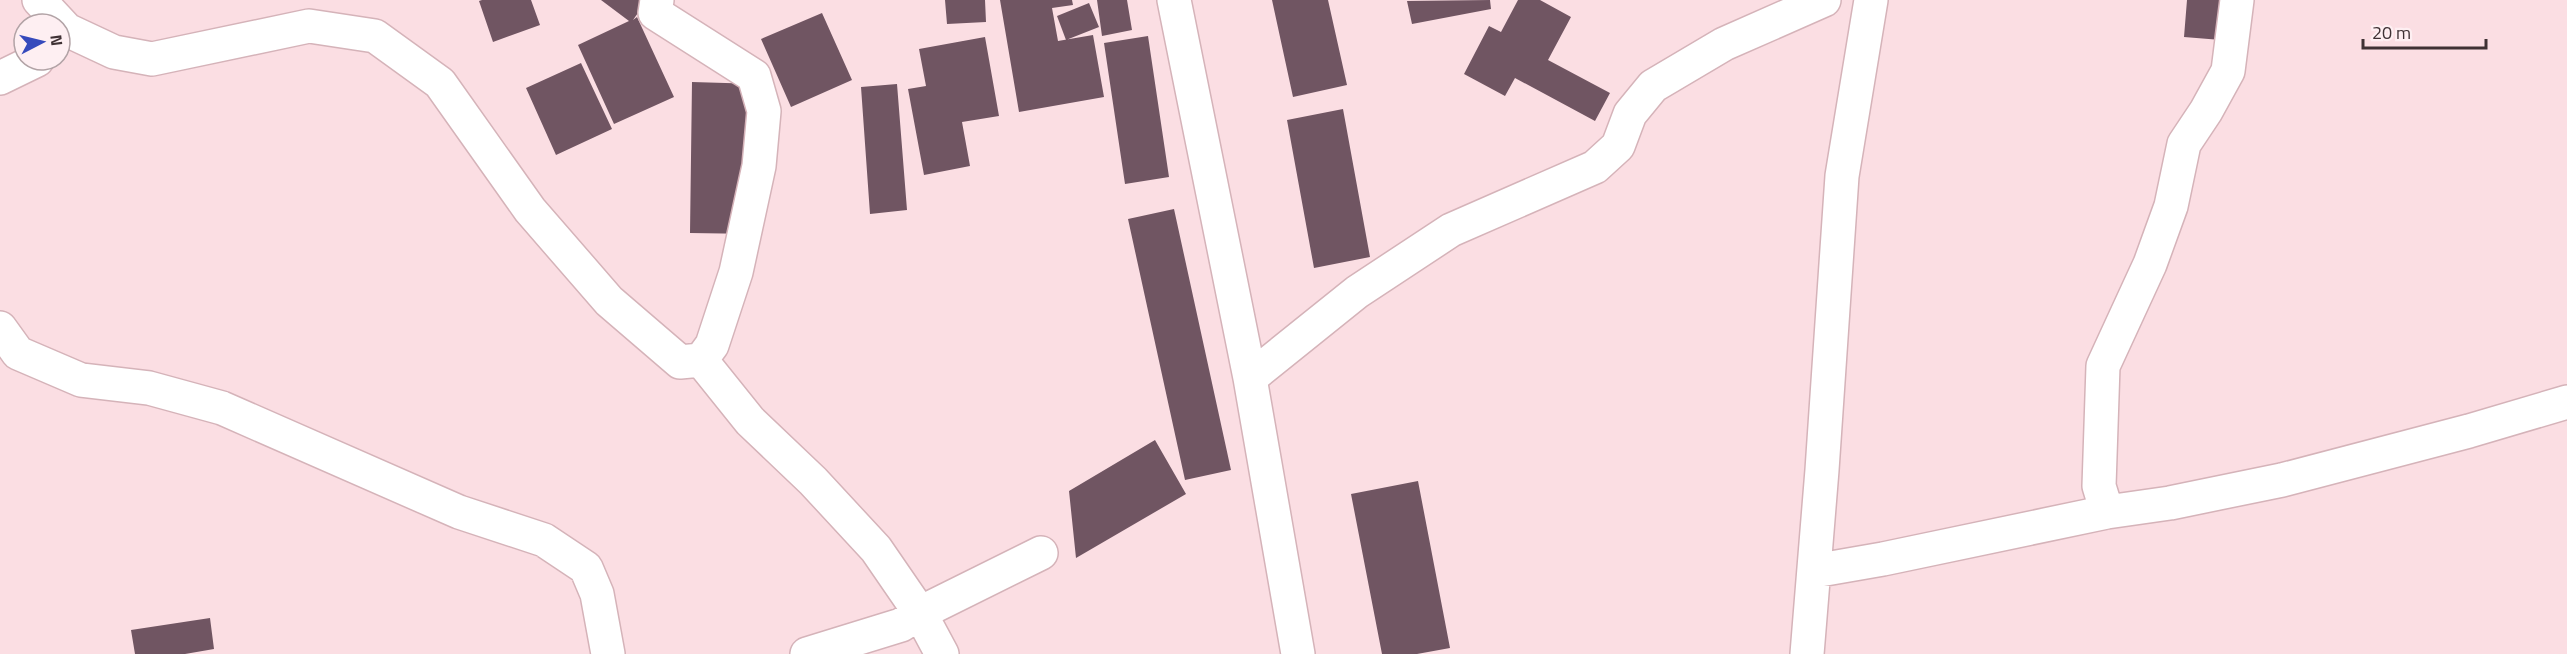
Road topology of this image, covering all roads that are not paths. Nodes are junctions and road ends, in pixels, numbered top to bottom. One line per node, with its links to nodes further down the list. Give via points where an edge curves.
1 (39, 0): 7 (street)
2 (657, 0): 10 (street, via 655,13 754,76 764,111 759,166 736,272 712,345)
3 (1174, 0): 11 (street)
4 (1824, 0): 11 (street, via 1724,44 1653,86 1630,114 1618,146 1595,167 1451,230 1357,292)
5 (1871, 0): 15 (street, via 1842,176)
6 (2236, 0): 13 (street, via 2228,71 2184,144 2170,206 2150,264 2103,366 2099,486)
7 (48, 12)
8 (72, 36): 10 (street, via 114,52 152,59 309,26 375,36 440,83 530,210 609,301 680,362)
9 (0, 328): 17 (street, via 18,353 81,380 149,388 222,408 459,512 544,540 586,568 597,594)
10 (701, 360): 16 (street, via 750,421 876,549)
11 (1250, 378): 20 (street)
12 (2567, 402): 13 (street, via 2282,480)
13 (2107, 512): 15 (street)
14 (1041, 553): 16 (street)
15 (1814, 571): 21 (street)
16 (920, 613): 18 (street, via 902,625); 19 (street)
17 (608, 654)
18 (807, 654)
19 (942, 654)
20 (1298, 654)
21 (1807, 654)

